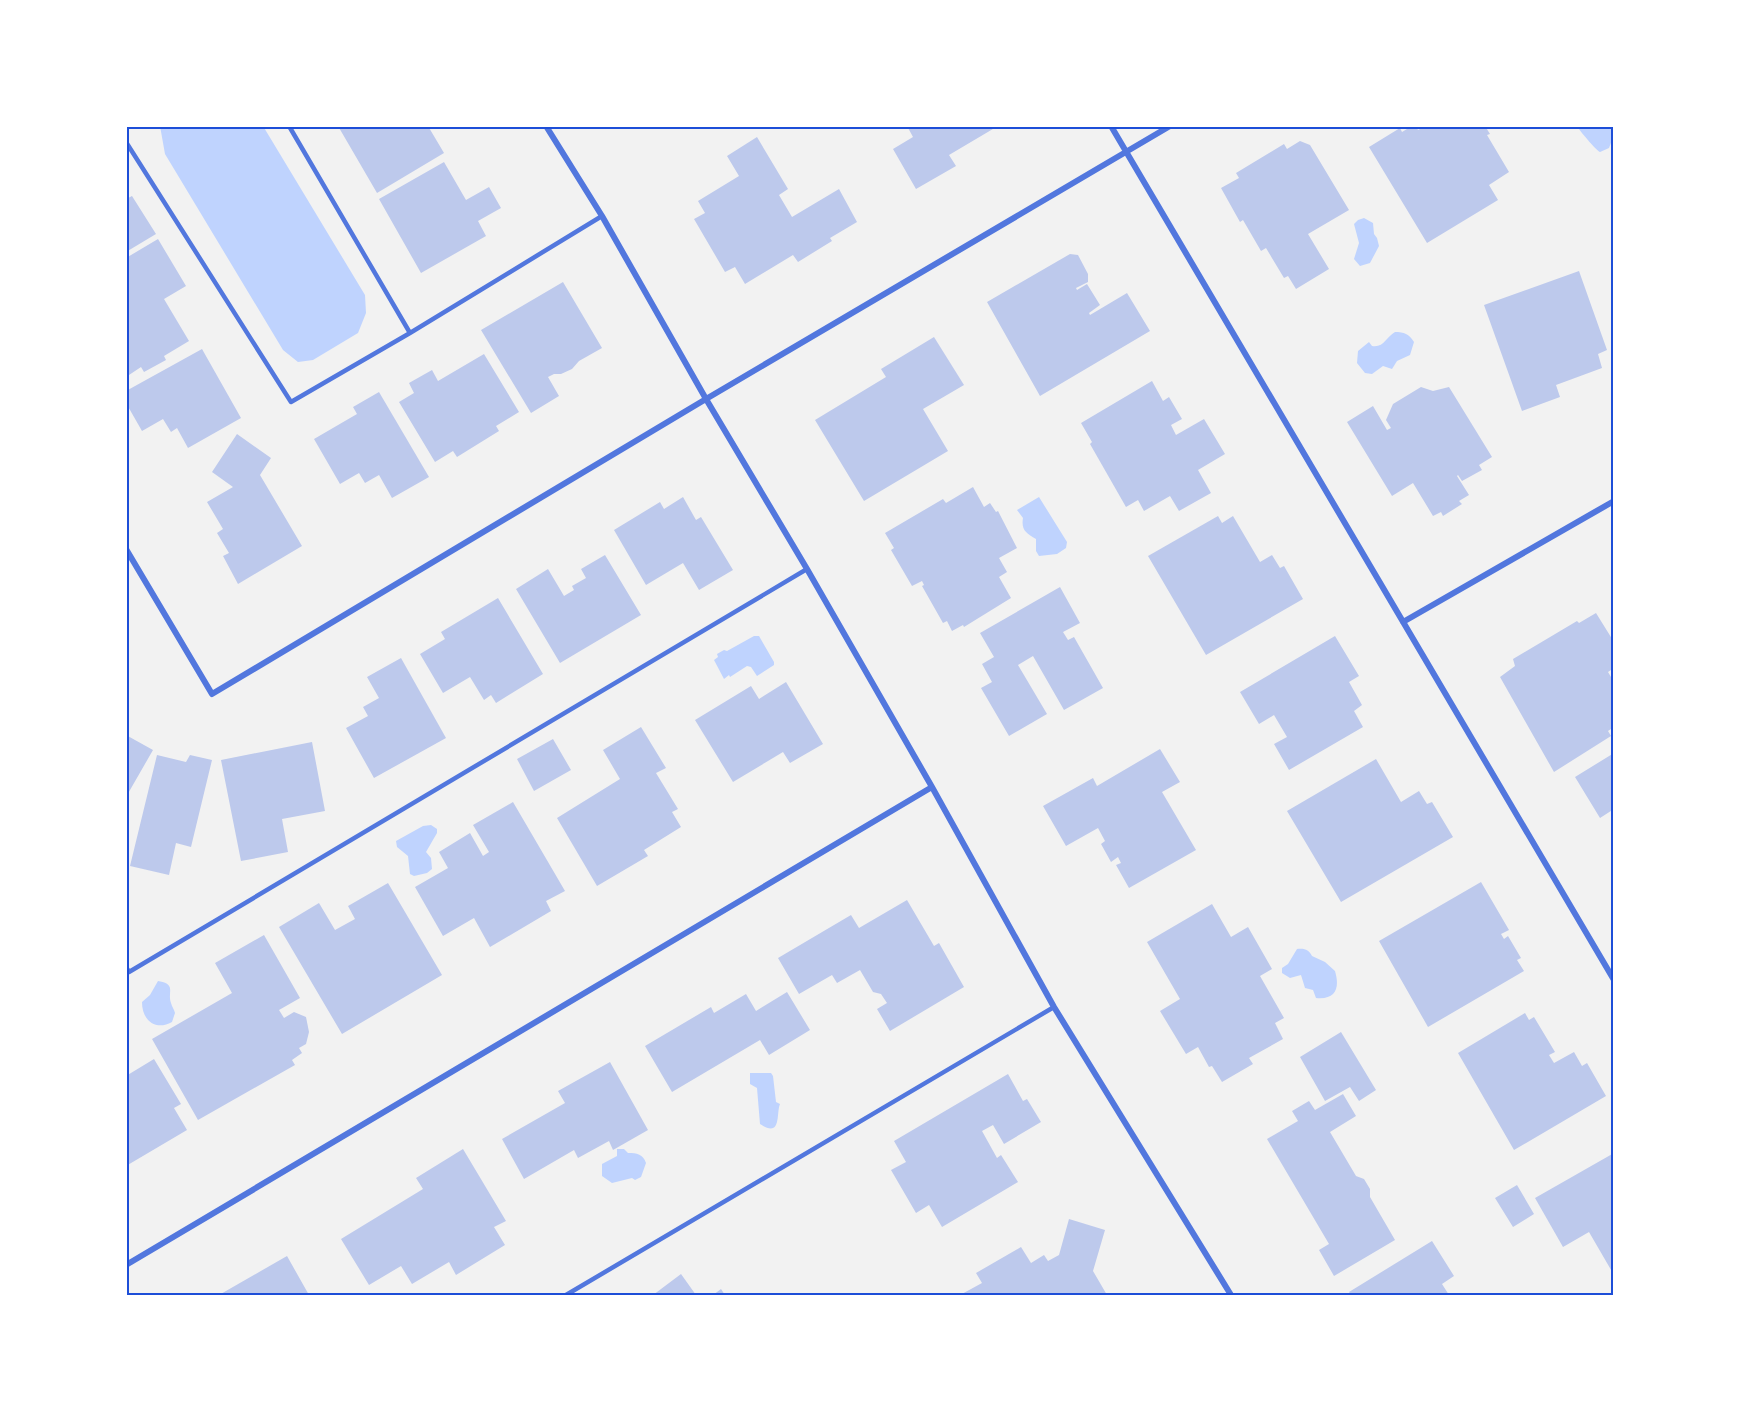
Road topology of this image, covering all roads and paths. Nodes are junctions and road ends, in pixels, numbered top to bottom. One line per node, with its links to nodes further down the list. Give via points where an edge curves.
1 (289, 126): 8 (lane)
2 (546, 126): 7 (street)
3 (1112, 126): 6 (street)
4 (1170, 126): 6 (street)
5 (126, 142): 8 (lane, via 291,402)
6 (1126, 152): 9 (street); 13 (street)
7 (602, 216): 8 (lane); 9 (street)
8 (410, 333)
9 (706, 399): 11 (street, via 212,694); 12 (street)
10 (1614, 501): 13 (street)
11 (126, 549)
12 (807, 569): 14 (street); 15 (lane, via 129,972)
13 (1403, 622): 16 (street)
14 (932, 787): 17 (street); 18 (street)
15 (126, 967)
16 (1614, 980)
17 (1054, 1007): 19 (lane); 20 (street)
18 (126, 1265)
19 (566, 1295)
20 (1231, 1295)

